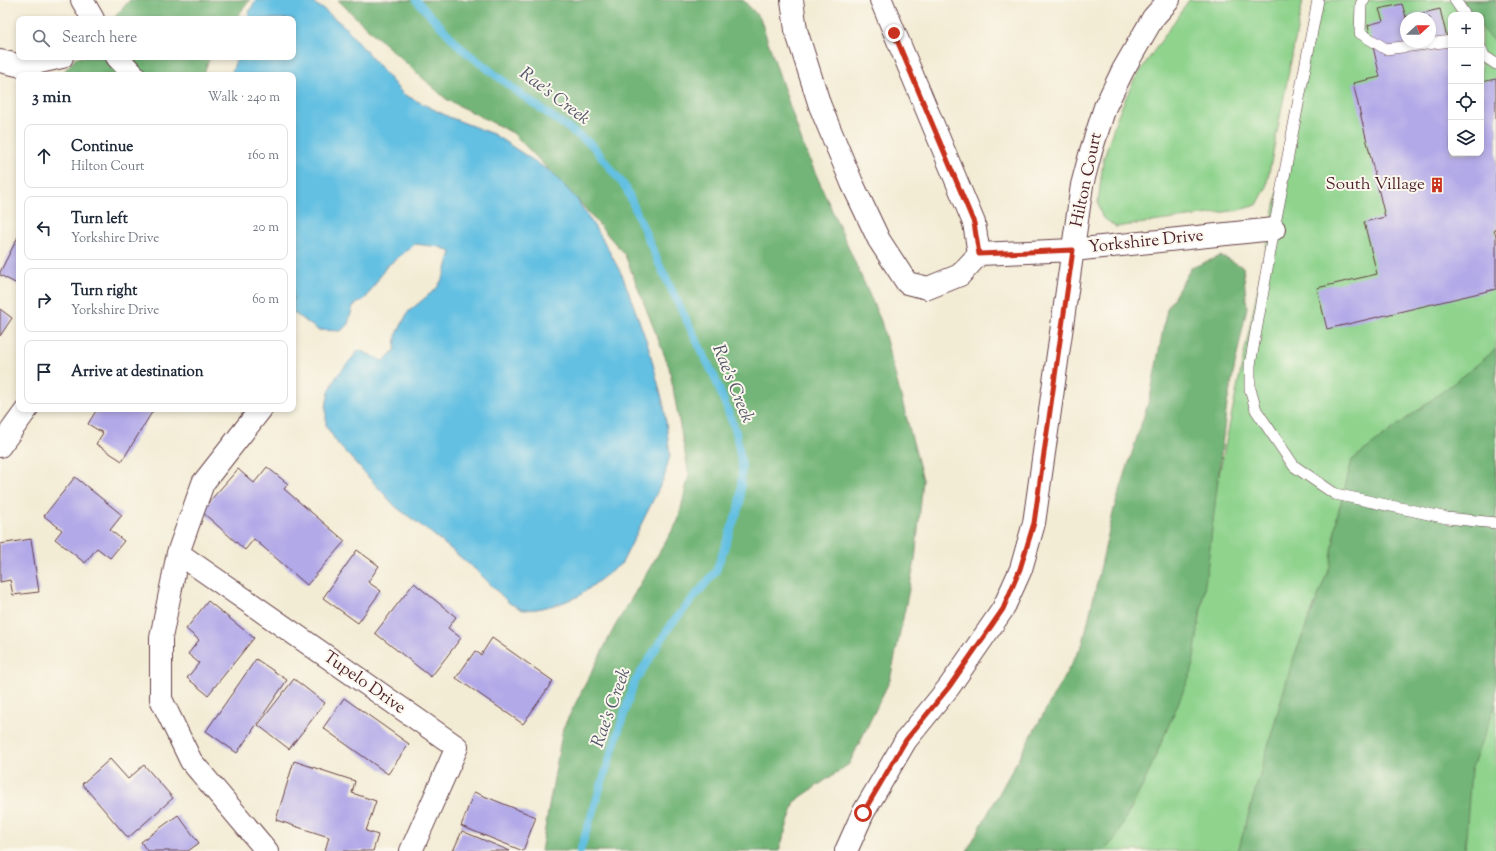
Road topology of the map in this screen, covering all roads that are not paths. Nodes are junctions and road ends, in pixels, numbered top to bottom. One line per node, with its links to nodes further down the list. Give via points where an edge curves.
1 (82, 0): 9 (street)
2 (792, 0): 19 (street, via 796,30 820,106 852,184 879,240 907,283 928,288 934,286 960,275)
3 (881, 0): 19 (street, via 974,223)
4 (1169, 0): 18 (street, Hilton Court, via 1154,18 1123,70 1105,107 1082,185)
5 (1318, 0): 17 (lane)
6 (1364, 0): 10 (lane, via 1361,4 1360,33 1386,49)
7 (1455, 0): 8 (lane)
8 (1463, 12)
9 (90, 16)
10 (1448, 41)
11 (1484, 56): 15 (lane)
12 (49, 60): 14 (street, via 22,66)
13 (121, 60): 16 (street)
14 (0, 61)
15 (1496, 64)
16 (131, 72)
17 (1274, 229): 18 (street, Yorkshire Drive); 23 (lane, via 1250,365 1250,390 1256,410 1294,466 1335,494 1447,518)
18 (1073, 250): 19 (street, Yorkshire Drive); 27 (street, Hilton Court, via 1034,523 1020,569 1003,609 949,687 906,740 863,813)
19 (979, 254)
20 (25, 412): 22 (street)
21 (259, 412): 24 (street, via 203,483)
22 (0, 446)
23 (1496, 522)
24 (178, 553): 25 (street, via 161,638 160,699 191,761); 26 (street, Tupelo Drive, via 457,747)
25 (267, 851)
26 (411, 851)
27 (846, 851)

